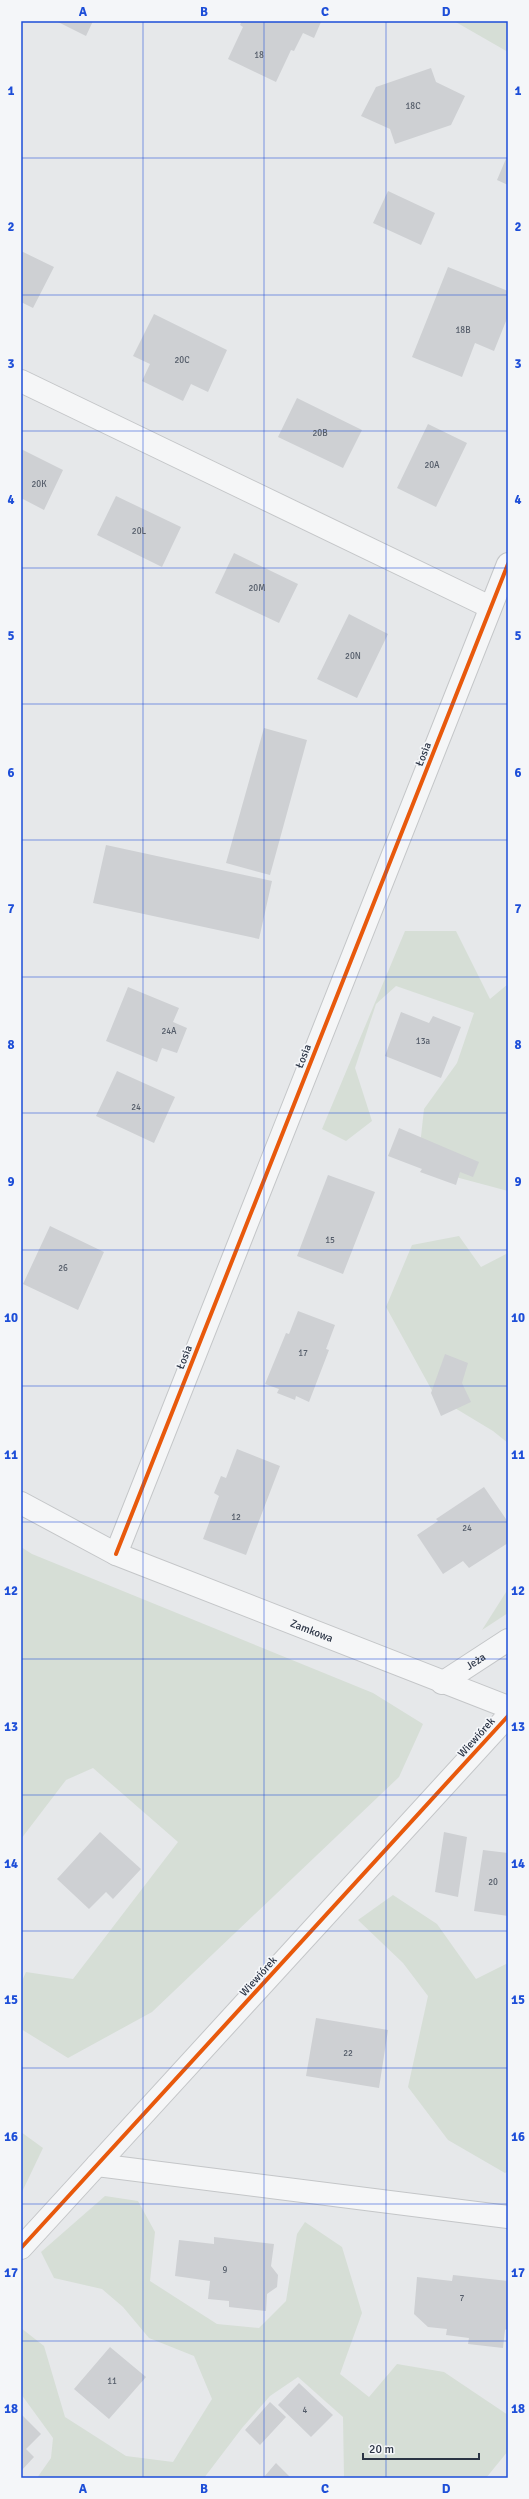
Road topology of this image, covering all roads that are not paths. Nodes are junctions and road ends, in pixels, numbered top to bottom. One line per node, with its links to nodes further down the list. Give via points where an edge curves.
1 (21, 381): 3 (street)
2 (508, 564): 3 (street, Łosia)
3 (490, 607): 5 (street, Łosia)
4 (21, 1503): 5 (street, Zamkowa)
5 (116, 1554): 7 (street, Zamkowa)
6 (508, 1640): 7 (street, Jeża)
7 (442, 1682): 8 (street, Zamkowa)
8 (508, 1707)
9 (508, 1716): 10 (street, Wiewiórek)
10 (97, 2165): 11 (street); 12 (street, Wiewiórek)
11 (508, 2218)
12 (21, 2248)

